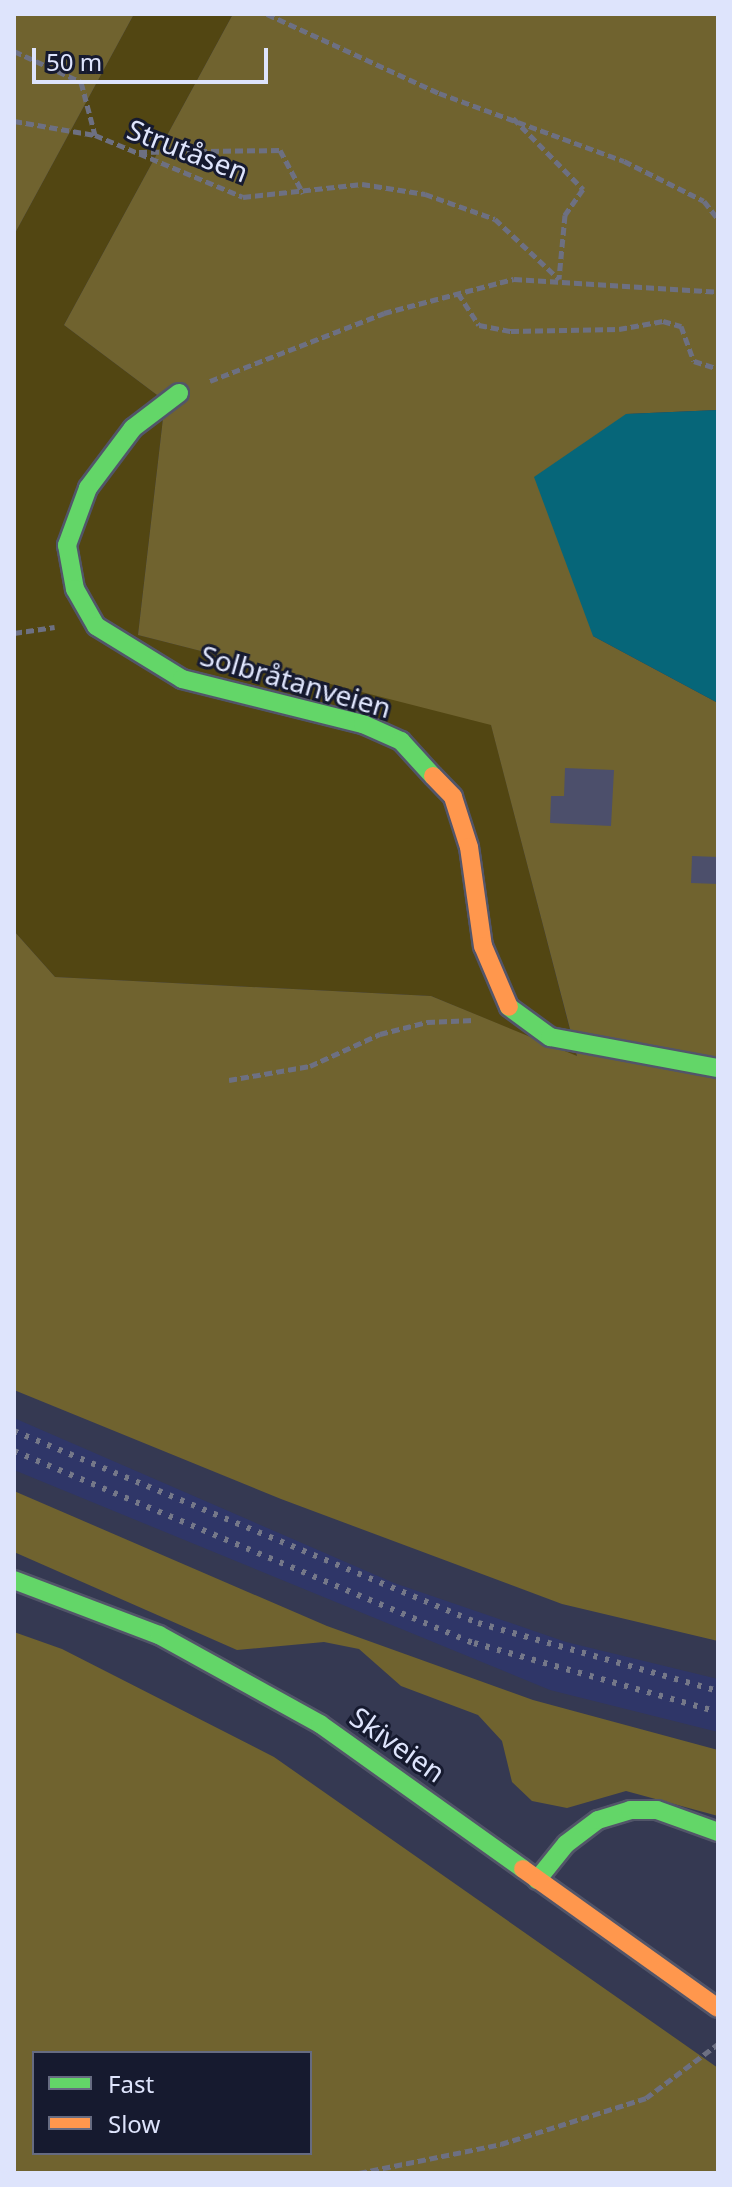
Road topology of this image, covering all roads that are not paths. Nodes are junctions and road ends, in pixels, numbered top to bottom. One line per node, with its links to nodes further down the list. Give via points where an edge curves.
1 (179, 393): 2 (street, Solbråtanveien, via 133,428 88,488 67,545 75,589 96,626 182,679 363,724 401,741 453,797 469,847 483,946 511,1011 550,1037)
2 (718, 1068)
3 (14, 1580): 5 (street, Skiveien, via 159,1635 226,1668 320,1724)
4 (718, 1832): 5 (street, via 657,1810 630,1810 598,1820 566,1844)
5 (537, 1880): 6 (street, Skiveien)
6 (718, 2008)

